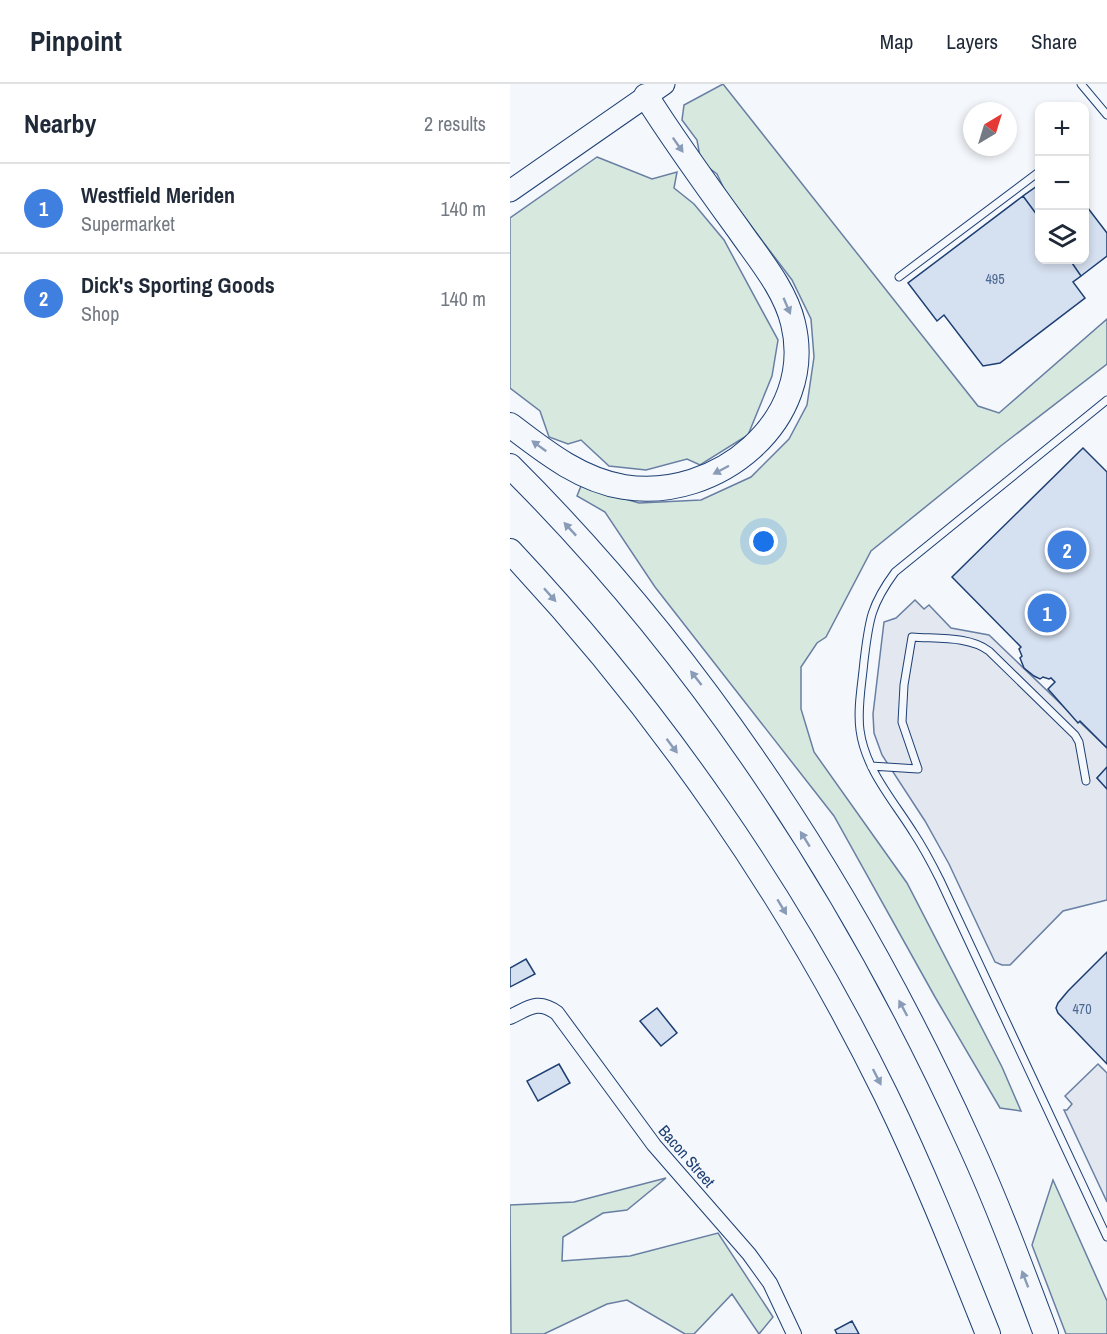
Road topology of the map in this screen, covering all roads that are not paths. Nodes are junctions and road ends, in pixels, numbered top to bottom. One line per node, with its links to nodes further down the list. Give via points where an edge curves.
1 (1081, 84): 3 (lane)
2 (650, 90): 5 (main road); 8 (highway, one-way to 8, via 786,303 797,353 785,406 753,447 723,470 689,482 653,488 617,486 584,474 552,456)
3 (1107, 115)
4 (1035, 175): 6 (lane)
5 (510, 191)
6 (899, 277)
7 (1107, 400): 11 (lane, via 912,556 882,589 868,627 859,707 864,750)
8 (510, 424)
9 (510, 466): 17 (highway, one-way to 9, via 982,1171 939,1079 814,852 680,657 582,542)
10 (510, 551): 16 (highway, one-way to 16, via 642,706 723,815 771,888 887,1096)
11 (872, 766): 12 (lane, via 918,770 902,722 912,637 970,642 989,651 1075,735); 14 (lane, via 940,880)
12 (1086, 782)
13 (510, 1017): 15 (street, Bacon Street, via 533,1005 546,1005 557,1013 654,1145 749,1254 770,1283)
14 (1107, 1237)
15 (794, 1334)
16 (987, 1334)
17 (1046, 1334)

